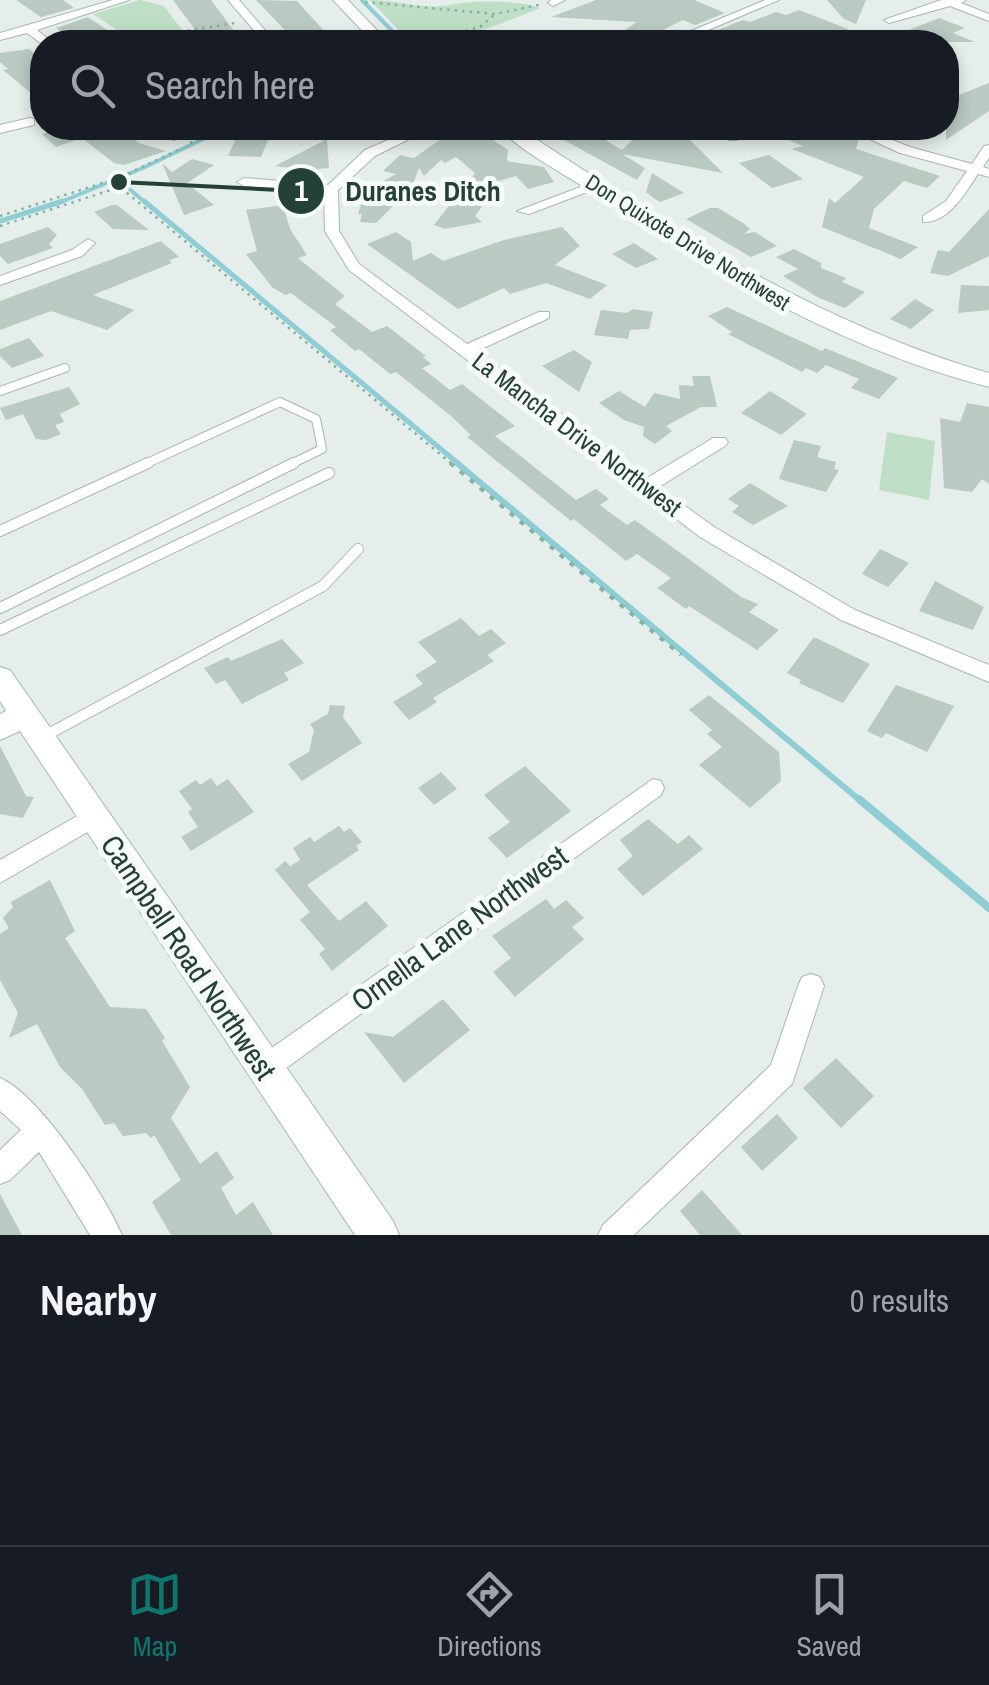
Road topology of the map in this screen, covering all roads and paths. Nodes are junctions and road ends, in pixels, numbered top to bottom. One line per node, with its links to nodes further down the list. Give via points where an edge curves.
1 (124, 0): 12 (street)
2 (233, 0): 10 (street)
3 (340, 0): 16 (street)
4 (774, 0): 18 (street)
5 (557, 1): 8 (path)
6 (952, 1): 9 (street); 11 (street)
7 (366, 2): 8 (path)
8 (495, 14): 17 (path)
9 (989, 18)
10 (250, 20): 14 (path); 15 (street)
11 (889, 20)
12 (26, 27): 13 (street); 19 (street)
13 (30, 30)
14 (192, 30)
15 (259, 30)
16 (366, 30)
17 (466, 30)
18 (700, 30)
19 (0, 36)
20 (30, 122): 21 (street)
21 (0, 129)
22 (198, 140): 28 (path)
23 (399, 140): 32 (street, via 370,153)
24 (526, 140): 31 (street, Don Quixote Drive Northwest)
25 (881, 140): 27 (street)
26 (989, 149): 27 (street)
27 (981, 171): 35 (street)
28 (118, 179): 30 (path); 34 (path)
29 (244, 182): 32 (street)
30 (122, 185): 36 (path); 51 (path)
31 (596, 186): 33 (street); 42 (street, Don Quixote Drive Northwest, via 808,314 902,354)
32 (331, 189): 40 (street, La Mancha Drive Northwest, via 328,226 337,248)
33 (524, 211)
34 (0, 216)
35 (928, 220)
36 (0, 226)
37 (88, 243): 38 (street)
38 (0, 282)
39 (544, 314): 40 (street)
40 (465, 352): 46 (street, La Mancha Drive Northwest)
41 (65, 368): 43 (lane)
42 (989, 380)
43 (0, 392)
44 (720, 442): 46 (street)
45 (329, 472): 50 (lane)
46 (647, 486): 52 (street, La Mancha Drive Northwest, via 779,578)
47 (0, 531): 49 (lane, via 280,402 316,419 322,449)
48 (358, 549): 54 (lane, via 324,586)
49 (0, 608)
50 (0, 630)
51 (682, 654)
52 (989, 674)
53 (0, 678): 54 (street, Campbell Road Northwest)
54 (22, 727): 56 (street, Campbell Road Northwest)
55 (652, 788): 59 (street, Ornella Lane Northwest)
56 (94, 817): 57 (street); 59 (street, Campbell Road Northwest)
57 (0, 872)
58 (811, 986): 65 (street, via 782,1074)
59 (265, 1068): 64 (street, Campbell Road Northwest)
60 (0, 1092): 61 (street)
61 (42, 1130): 62 (street); 63 (street)
62 (0, 1170)
63 (108, 1235)
64 (379, 1235)
65 (613, 1235)

